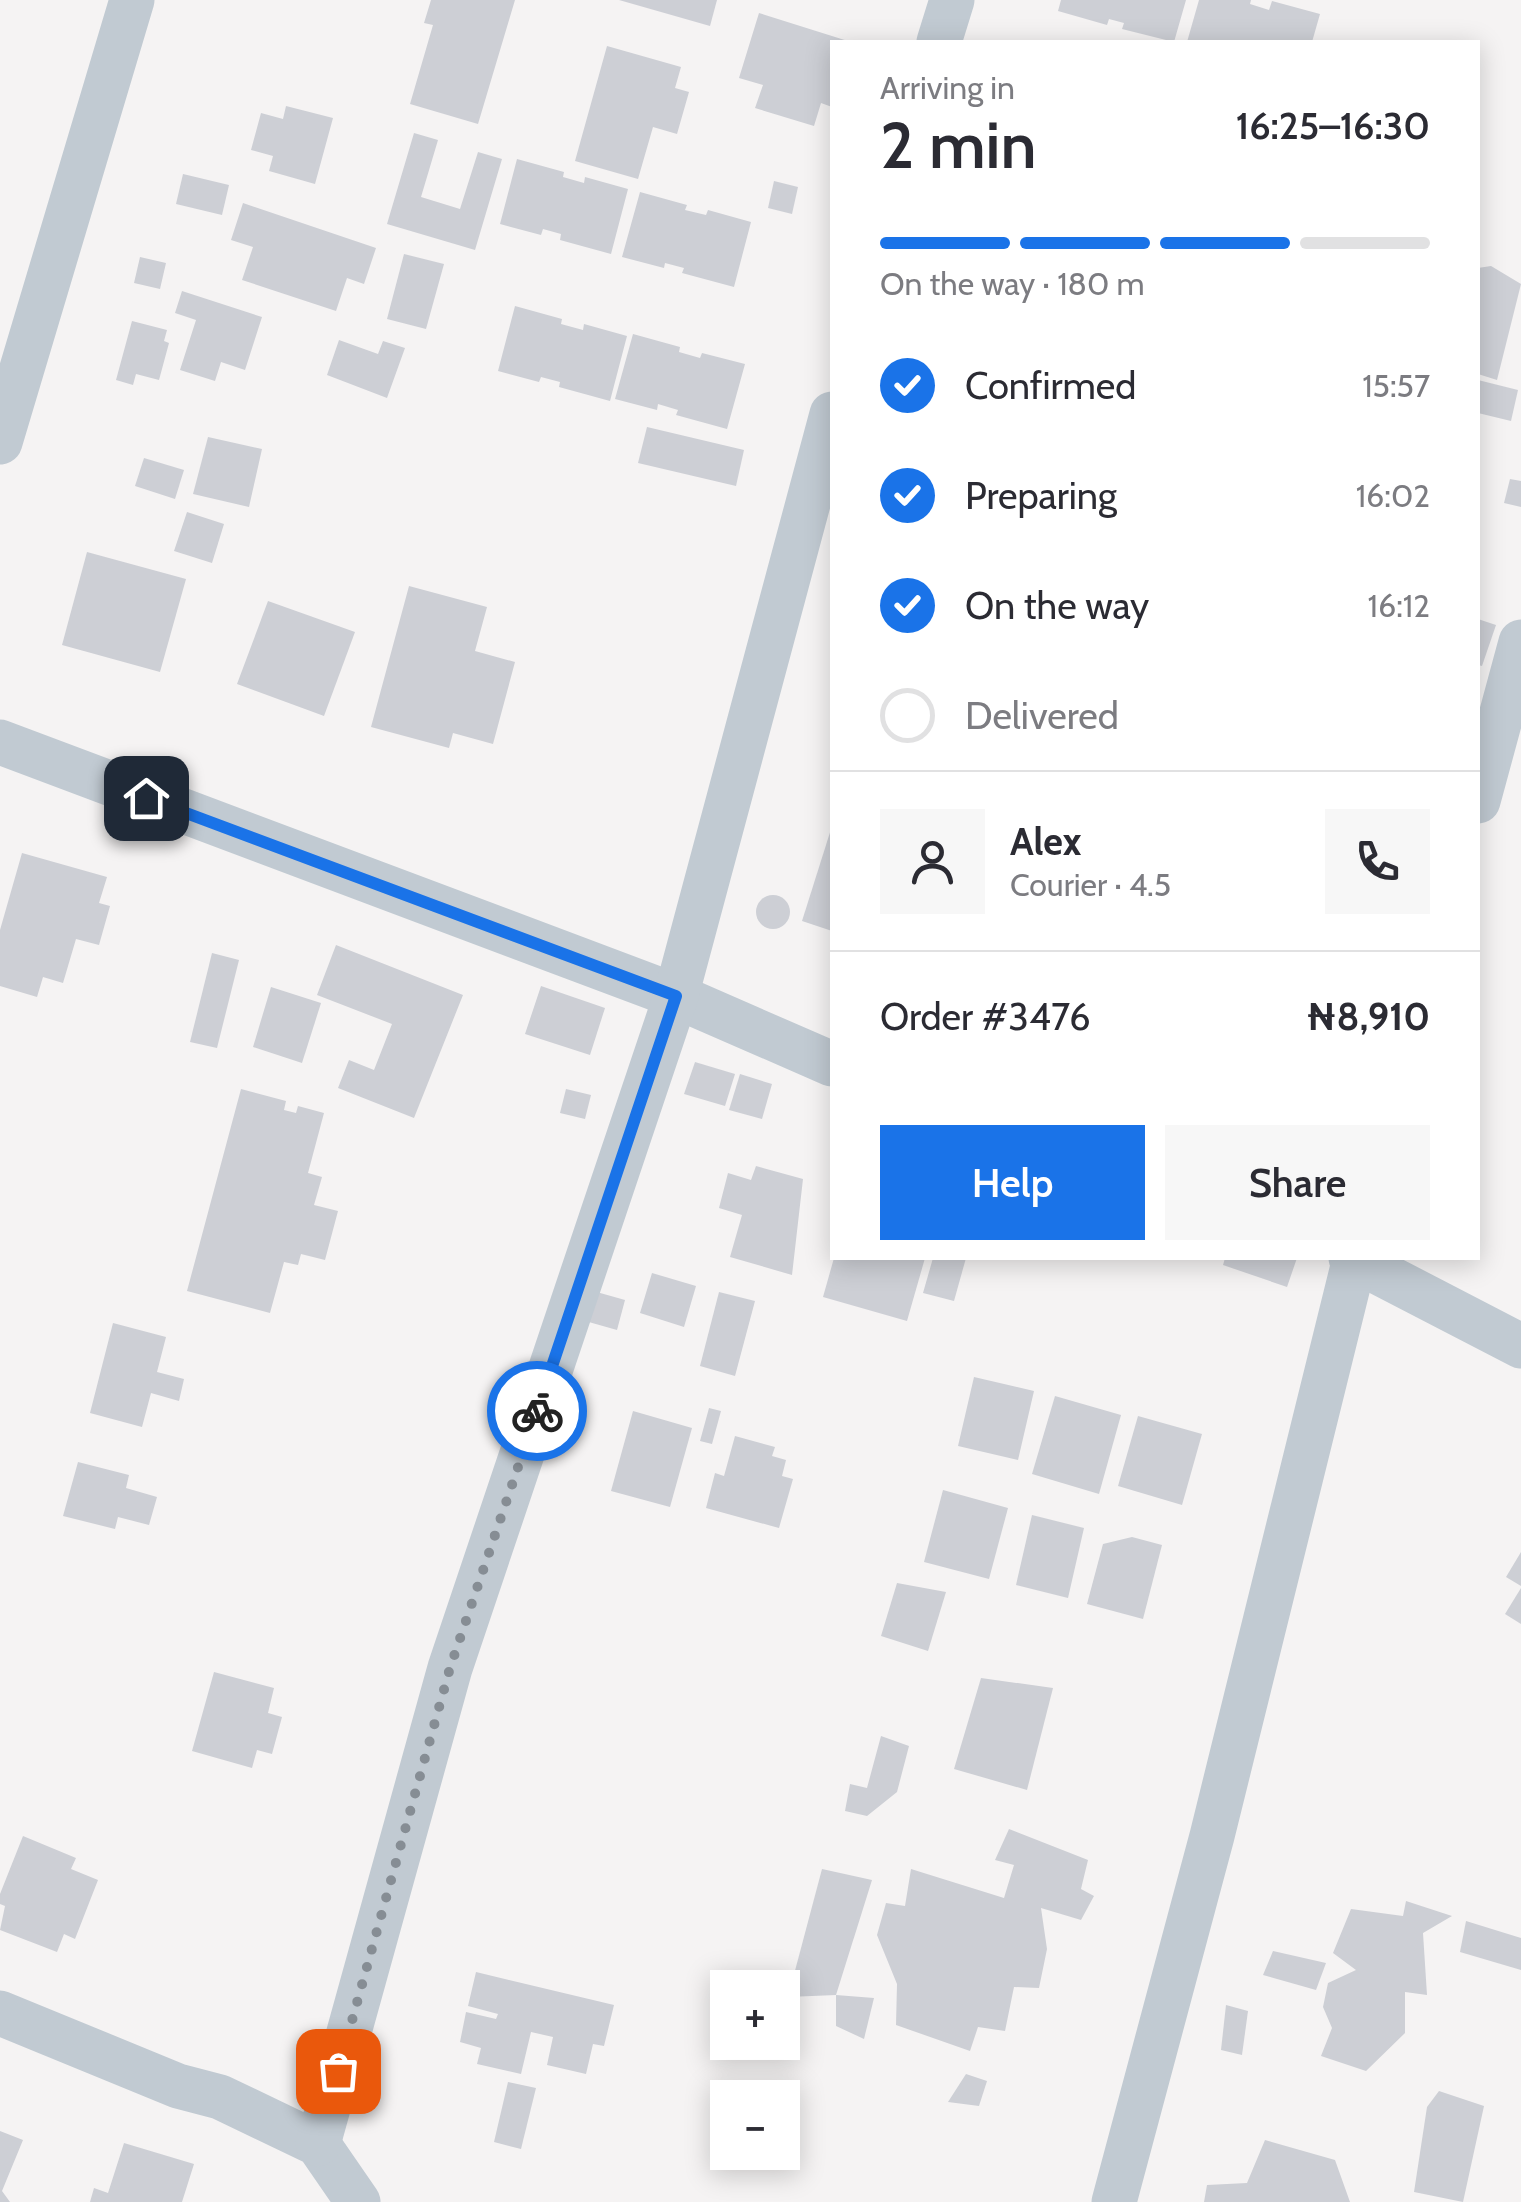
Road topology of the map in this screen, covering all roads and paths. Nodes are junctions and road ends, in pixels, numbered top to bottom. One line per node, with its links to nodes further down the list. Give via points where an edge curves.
1 (132, 0): 5 (street)
2 (952, 0): 3 (street)
3 (940, 40)
4 (830, 421): 9 (street)
5 (0, 442)
6 (1521, 642): 8 (street)
7 (0, 742): 9 (street)
8 (1480, 795)
9 (676, 996): 10 (street); 15 (street, via 450,1668)
10 (830, 1063)
11 (1354, 1260): 17 (street)
12 (1358, 1260): 13 (street)
13 (1521, 1346)
14 (0, 2013): 15 (street, via 220,2097)
15 (318, 2144): 16 (street)
16 (358, 2202)
17 (1114, 2202)

